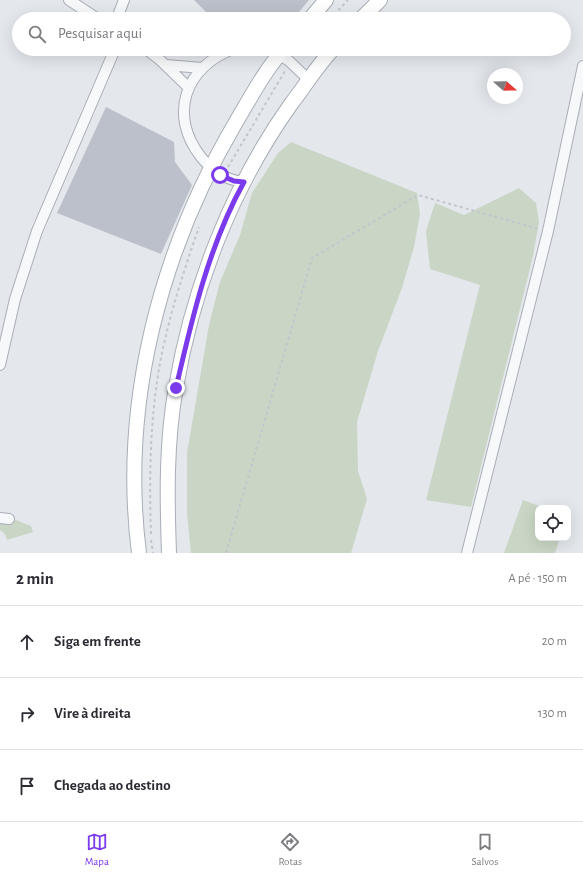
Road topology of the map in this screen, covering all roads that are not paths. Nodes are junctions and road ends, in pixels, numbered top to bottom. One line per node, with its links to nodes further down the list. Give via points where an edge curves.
1 (70, 0): 5 (street)
2 (124, 0): 6 (street)
3 (326, 0): 7 (street)
4 (380, 0): 8 (street)
5 (88, 12)
6 (121, 12)
7 (316, 12)
8 (369, 12)
9 (112, 56): 22 (street, via 37,231 15,299)
10 (155, 56): 15 (street)
11 (219, 56): 17 (street)
12 (274, 56): 20 (street)
13 (283, 56): 18 (street)
14 (328, 56): 18 (street)
15 (166, 65): 17 (street); 19 (street)
16 (583, 66): 25 (street, via 548,231)
17 (202, 68): 19 (street)
18 (309, 80): 21 (street, via 270,134)
19 (189, 88): 20 (street, via 184,106 184,124 191,144)
20 (210, 169): 21 (street, via 234,181); 23 (street, via 184,228 158,305 150,338 136,425 135,505)
21 (244, 182): 24 (street, via 229,212 196,303 176,388 168,462)
22 (0, 365)
23 (139, 553)
24 (169, 553)
25 (467, 553)

